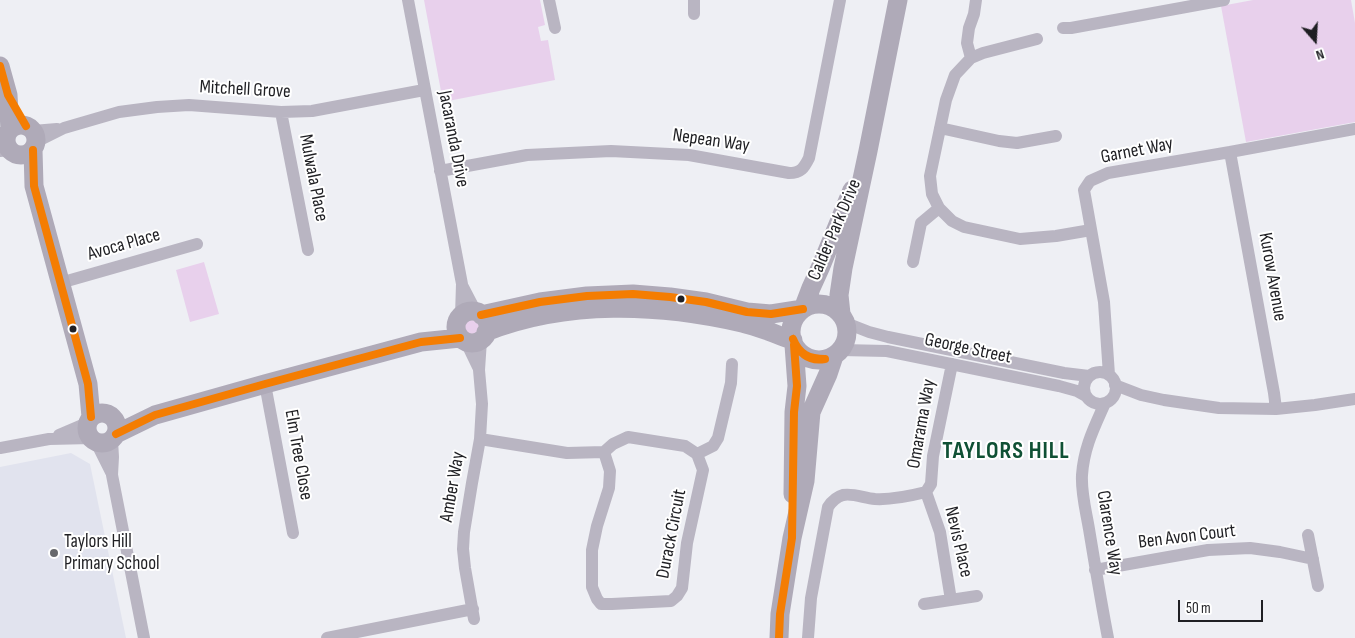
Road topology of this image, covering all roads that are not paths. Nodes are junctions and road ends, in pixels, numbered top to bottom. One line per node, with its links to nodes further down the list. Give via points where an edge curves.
1 (408, 0): 14 (street, Jacaranda Drive)
2 (549, 0): 9 (street)
3 (694, 0): 8 (street)
4 (840, 0): 22 (street, Nepean Way, via 809,158 802,170 789,173 689,154 611,151 527,155)
5 (898, 0): 20 (street, Calder Park Drive)
6 (976, 0): 12 (street, via 967,42)
7 (1224, 0): 10 (street)
8 (694, 14)
9 (555, 28)
10 (1063, 28)
11 (1038, 39): 12 (street)
12 (971, 58): 16 (street, via 955,75)
13 (0, 66): 19 (street)
14 (424, 90): 15 (street, Mitchell Grove, via 312,111); 22 (street, Jacaranda Drive)
15 (281, 112): 19 (street, Mitchell Grove, via 189,105 157,107 119,112); 26 (street, Mulwala Place)
16 (940, 128): 18 (street, via 1017,143); 23 (street, via 930,176 932,194)
17 (1355, 129): 21 (street, Garnet Way)
18 (1056, 136)
19 (17, 141): 28 (street, via 34,186)
20 (868, 152): 29 (street, Calder Park Drive); 30 (street, Calder Park Drive, via 839,295)
21 (1230, 152): 24 (street, Garnet Way, via 1108,173 1090,181 1084,190); 42 (street, Kurow Avenue)
22 (440, 171): 31 (street, Jacaranda Drive)
23 (939, 208): 24 (street, via 964,227 1020,239); 27 (street, via 921,223)
24 (1091, 230): 33 (street, Garnet Way, via 1104,302)
25 (197, 244): 28 (street, Avoca Place)
26 (308, 250)
27 (913, 262)
28 (60, 282): 43 (street)
29 (803, 309): 30 (street, via 811,305 828,305); 31 (street, via 771,314 670,297 633,294 587,296 502,311); 32 (street, via 793,323)
30 (844, 319): 34 (street, via 848,332 846,342); 37 (street, George Street, via 869,332 888,337 1064,373)
31 (471, 328): 32 (street, via 582,310 659,309 743,324); 38 (street); 45 (street, Amber Way, via 482,404)
32 (793, 342): 34 (street, via 800,352 816,360); 52 (street, via 797,386)
33 (1107, 342): 37 (street, Garnet Way); 39 (street, Garnet Way)
34 (837, 353): 36 (street, George Street, via 887,351); 52 (street, via 811,412 805,482)
35 (732, 364): 48 (street, via 731,384 718,438 713,446)
36 (952, 364): 40 (street, George Street, via 1059,386); 49 (street, Omarama Way, via 933,456 931,484)
37 (1091, 374): 39 (street, via 1104,372); 40 (street, via 1084,383)
38 (265, 384): 43 (street); 50 (street, Elm Tree Close)
39 (1111, 390): 40 (street, via 1094,403); 42 (street, via 1219,408); 44 (street, Clarence Way)
40 (1088, 398): 44 (street, Clarence Way)
41 (1355, 399): 42 (street)
42 (1276, 409)
43 (101, 428): 46 (street); 59 (street)
44 (1091, 433): 54 (street, Clarence Way, via 1082,477)
45 (480, 439): 47 (street, via 567,453); 60 (street, Amber Way, via 463,550 474,614)
46 (0, 448)
47 (604, 452): 48 (street, via 628,437 685,446); 48 (street, Durack Circuit, via 610,471 609,488 592,550 592,587 601,604 671,601 677,596 682,588 687,543 703,470)
48 (698, 454)
49 (926, 492): 57 (street, Nevis Place, via 940,532); 62 (street, Omarama Way, via 875,499 846,495 831,502 811,598)
50 (293, 533)
51 (1308, 535): 53 (street)
52 (792, 538): 61 (street)
53 (1313, 559): 54 (street, Ben Avon Court, via 1250,548 1208,550); 55 (street)
54 (1095, 570): 63 (street, Clarence Way)
55 (1318, 586)
56 (977, 596): 57 (street, Nevis Place)
57 (951, 600): 58 (street, Nevis Place)
58 (924, 604)
59 (144, 638)
60 (327, 638)
61 (778, 638)
62 (808, 638)
63 (1108, 638)

